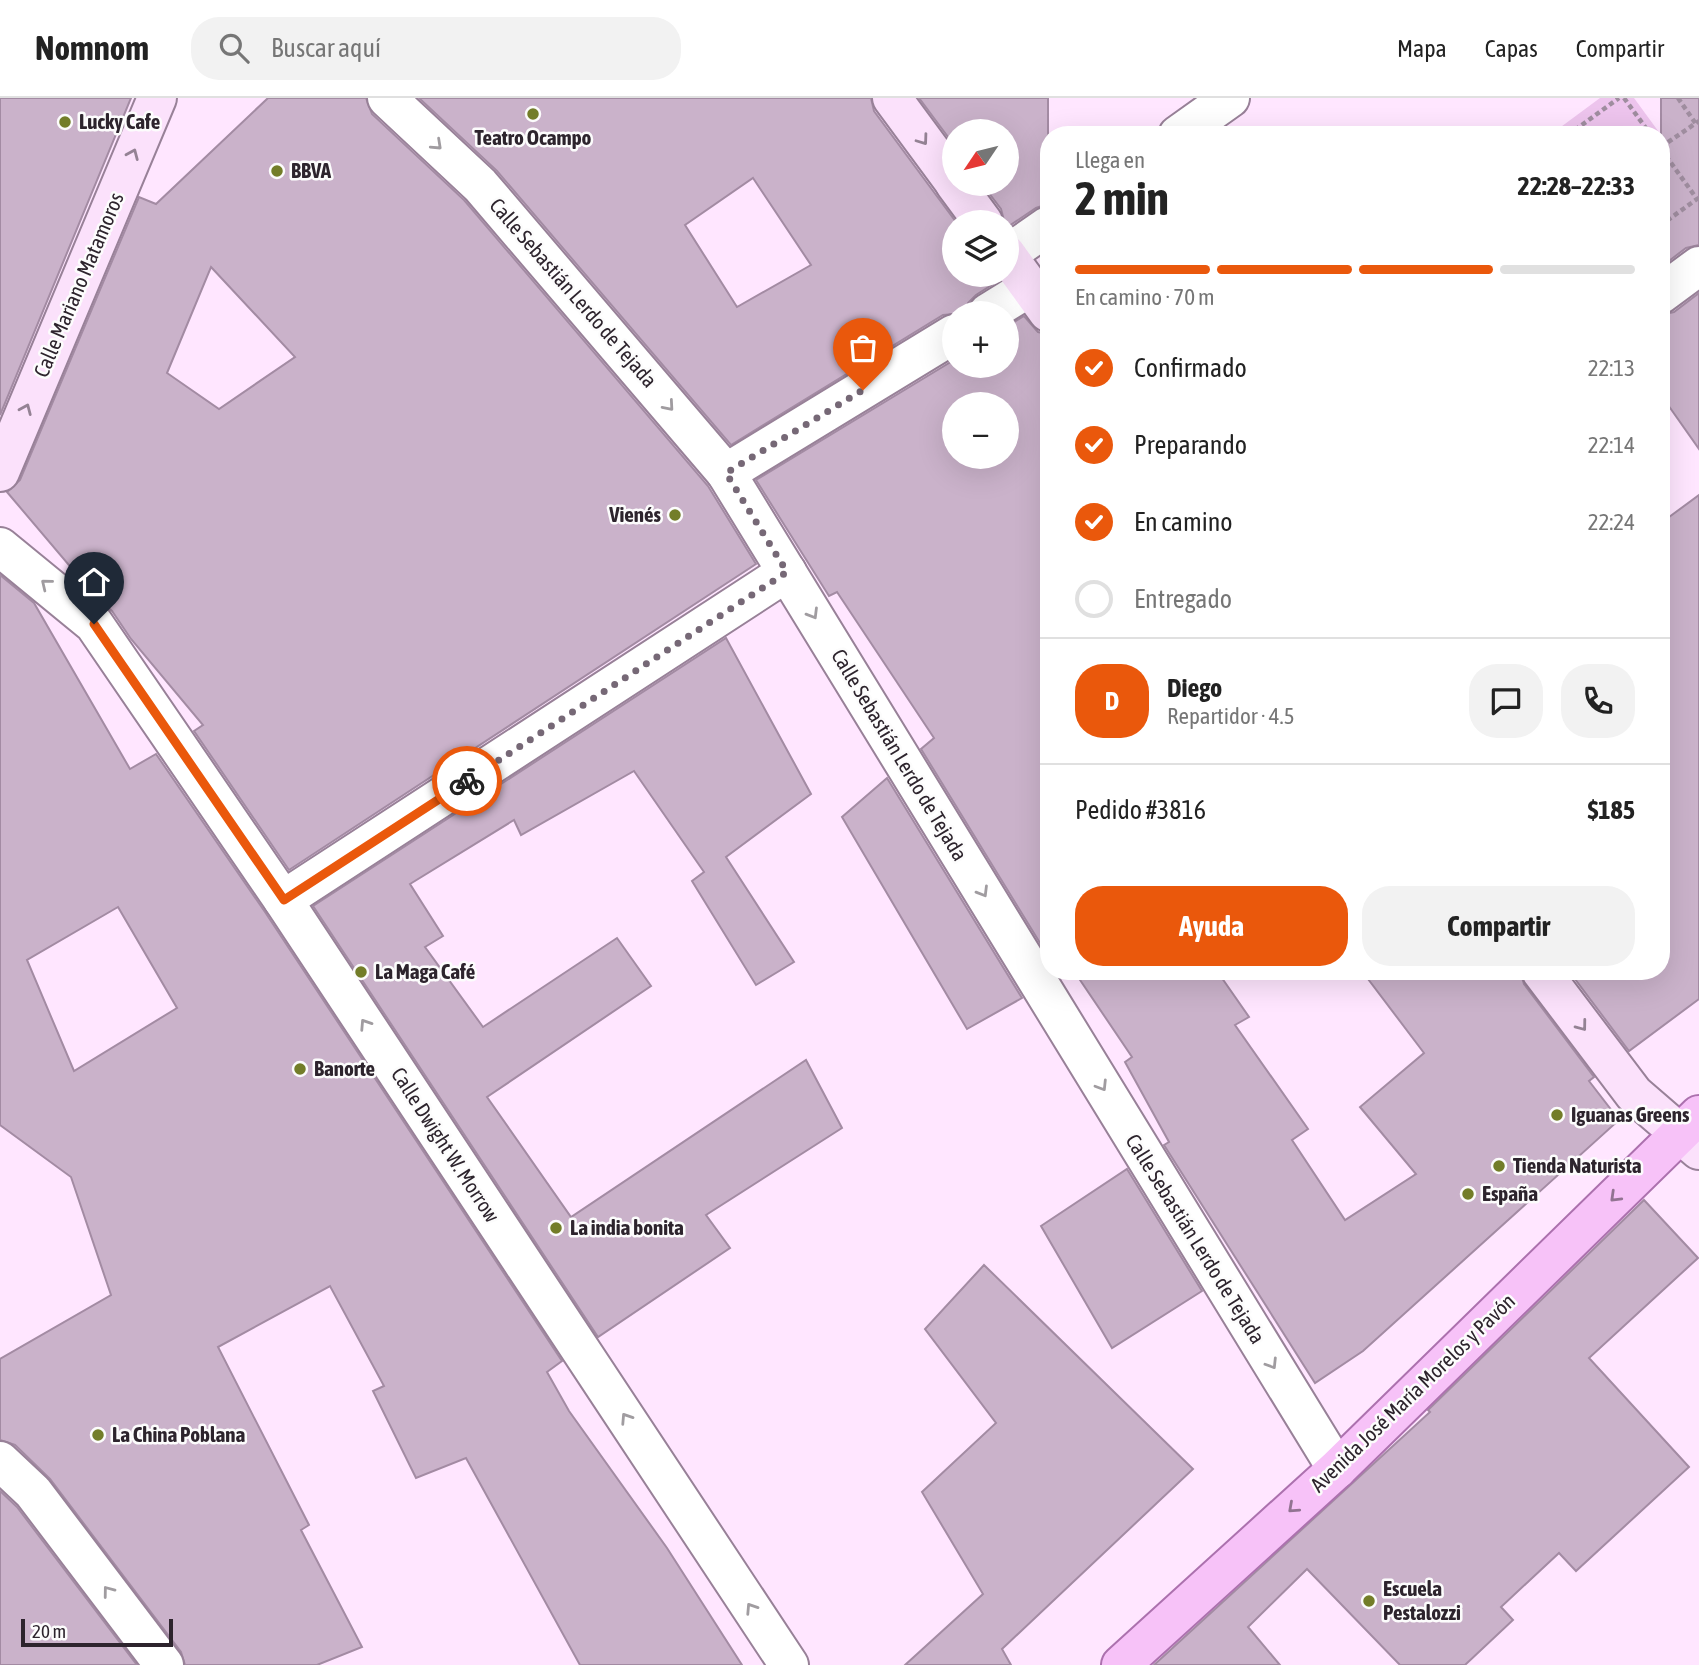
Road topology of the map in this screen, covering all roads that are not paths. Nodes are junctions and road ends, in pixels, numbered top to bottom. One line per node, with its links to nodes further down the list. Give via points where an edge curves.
1 (157, 98): 15 (street, Calle Mariano Matamoros, one-way to 1)
2 (387, 98): 16 (street, Calle Sebastián Lerdo de Tejada, one-way to 16, via 480,185)
3 (892, 98): 6 (street, one-way to 6)
4 (1230, 98): 5 (street)
5 (1191, 126)
6 (942, 167)
7 (1040, 232): 8 (street)
8 (1019, 246)
9 (1699, 266): 11 (street)
10 (1019, 273): 12 (street)
11 (1670, 287)
12 (1039, 300): 13 (street)
13 (1019, 305)
14 (942, 341): 16 (street)
15 (0, 472)
16 (726, 473): 18 (street, Calle Sebastián Lerdo de Tejada)
17 (0, 547): 19 (street, Calle Dwight W. Morrow, one-way to 17, via 94,624)
18 (787, 572): 19 (street); 23 (street, Calle Sebastián Lerdo de Tejada, one-way to 23)
19 (284, 900): 25 (street, Calle Dwight W. Morrow, one-way to 19)
20 (1548, 980): 21 (street, one-way to 21, via 1634,1094)
21 (1693, 1133): 23 (main road, Avenida José María Morelos y Pavón, one-way to 23)
22 (0, 1461): 24 (street, one-way to 22, via 33,1492)
23 (1337, 1469): 26 (main road, Avenida José María Morelos y Pavón, one-way to 26)
24 (164, 1665)
25 (789, 1665)
26 (1121, 1665)

